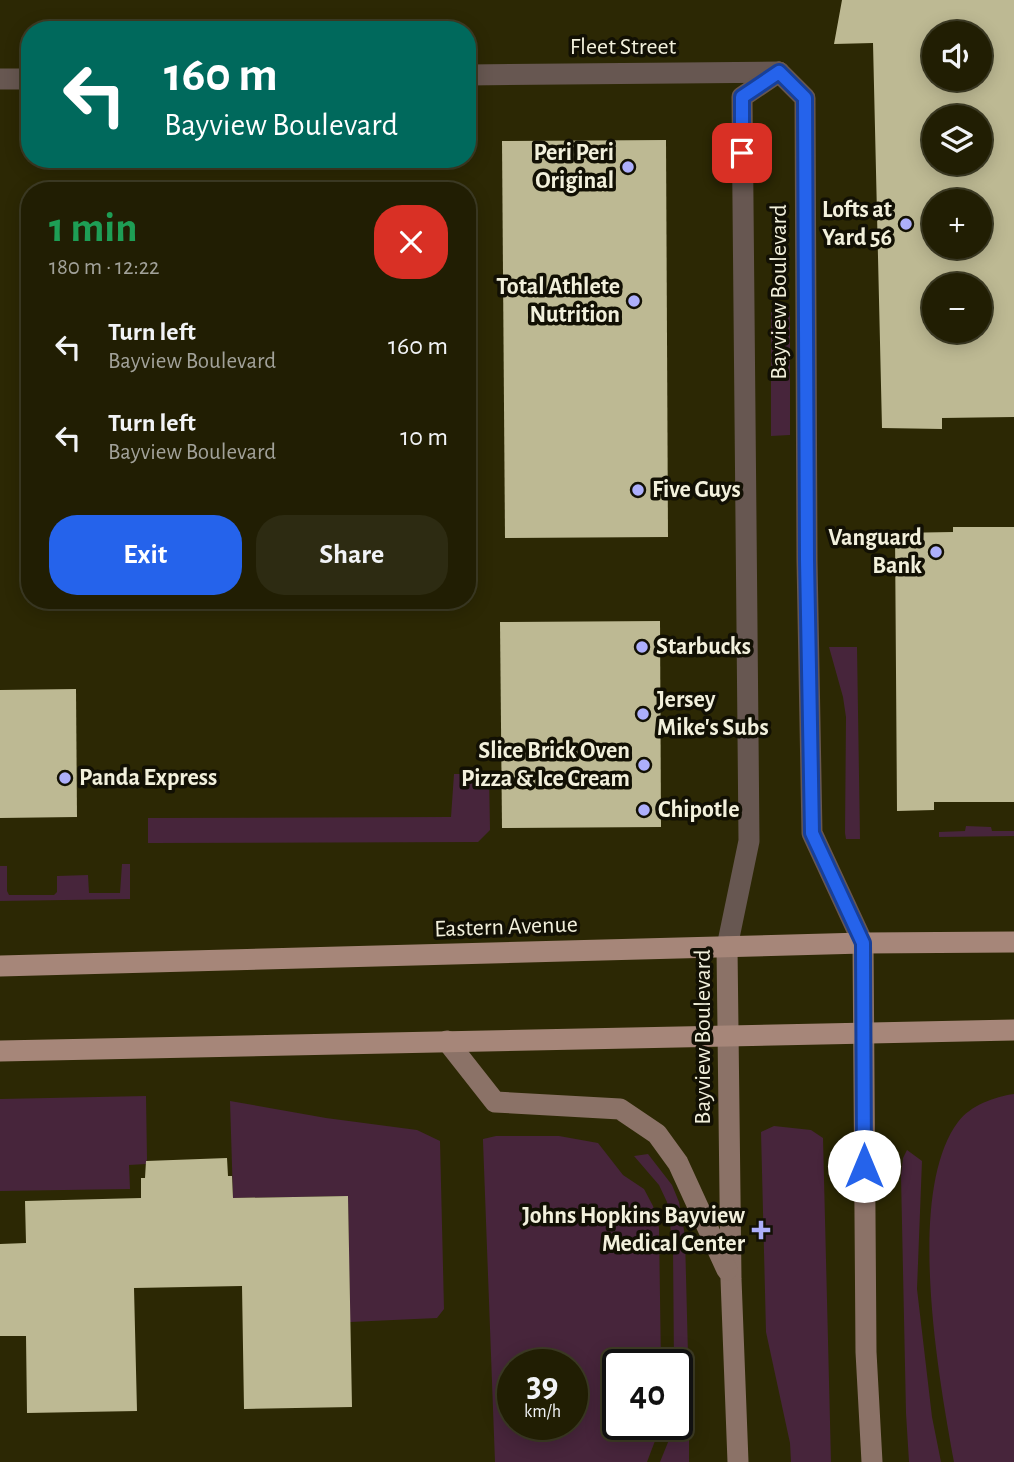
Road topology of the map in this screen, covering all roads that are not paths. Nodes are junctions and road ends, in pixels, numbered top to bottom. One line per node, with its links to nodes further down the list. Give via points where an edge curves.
1 (779, 72): 2 (street, Fleet Street); 6 (street, Bayview Boulevard, via 805,98 812,833); 7 (street, Bayview Boulevard, via 742,97 749,841)
2 (476, 75)
3 (0, 79): 4 (street)
4 (21, 79)
5 (1014, 942): 6 (main road, Eastern Avenue)
6 (863, 943): 7 (main road, Eastern Avenue); 10 (street, Bayview Boulevard)
7 (727, 947): 8 (main road, Eastern Avenue); 11 (street, Bayview Boulevard)
8 (0, 966)
9 (1014, 1030): 10 (main road)
10 (863, 1031): 11 (main road); 16 (street, Bayview Boulevard, via 866,1352)
11 (728, 1035): 12 (main road); 14 (street, Bayview Boulevard)
12 (447, 1041): 13 (main road); 14 (street, via 495,1102 620,1109 657,1135 678,1163)
13 (0, 1051)
14 (731, 1279): 15 (street, Bayview Boulevard)
15 (738, 1462)
16 (872, 1462)

